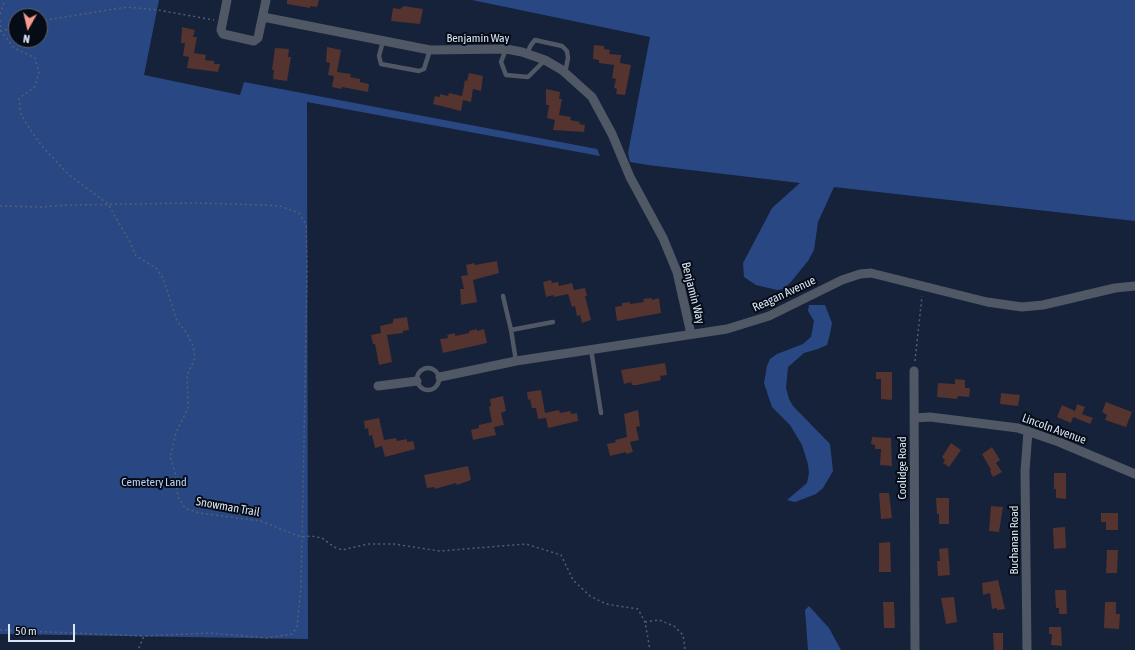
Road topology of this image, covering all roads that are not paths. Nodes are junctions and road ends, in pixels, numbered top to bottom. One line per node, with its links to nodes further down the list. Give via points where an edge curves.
1 (227, 0): 3 (street, via 221,30 223,34 254,41 258,38)
2 (266, 0): 3 (street)
3 (263, 17): 4 (street, Benjamin Way)
4 (384, 41): 6 (street, Benjamin Way); 6 (lane, via 379,56 381,64 419,71 424,69)
5 (506, 49): 6 (street, Benjamin Way); 7 (street, Benjamin Way); 8 (lane, via 501,62 506,75 528,77)
6 (430, 50)
7 (527, 54): 8 (street, Benjamin Way); 9 (lane, via 535,40 562,46 567,51 568,58)
8 (545, 60): 9 (street, Benjamin Way)
9 (565, 73): 14 (street, Benjamin Way, via 592,97 612,134 637,191 663,238 677,272)
10 (1135, 286): 14 (street, Reagan Avenue, via 1115,288 1043,305 1022,306 987,302 871,273 860,274 769,316 727,329)
11 (503, 296): 13 (lane)
12 (553, 322): 13 (lane)
13 (511, 330): 16 (lane)
14 (691, 334): 15 (street, Reagan Avenue)
15 (591, 349): 16 (street, Reagan Avenue); 21 (lane)
16 (516, 361): 18 (street, Reagan Avenue)
17 (914, 371): 22 (street, Coolidge Road)
18 (440, 376): 19 (lane, via 435,370 426,368 419,372); 19 (lane, via 438,386 429,390 421,388)
19 (417, 381): 20 (street)
20 (378, 386)
21 (601, 413)
22 (914, 418): 23 (street, Lincoln Avenue, via 930,417); 25 (street, Coolidge Road)
23 (1028, 431): 24 (street, Lincoln Avenue); 26 (street, Buchanan Road, via 1025,472)
24 (1135, 474)
25 (915, 650)
26 (1026, 650)

